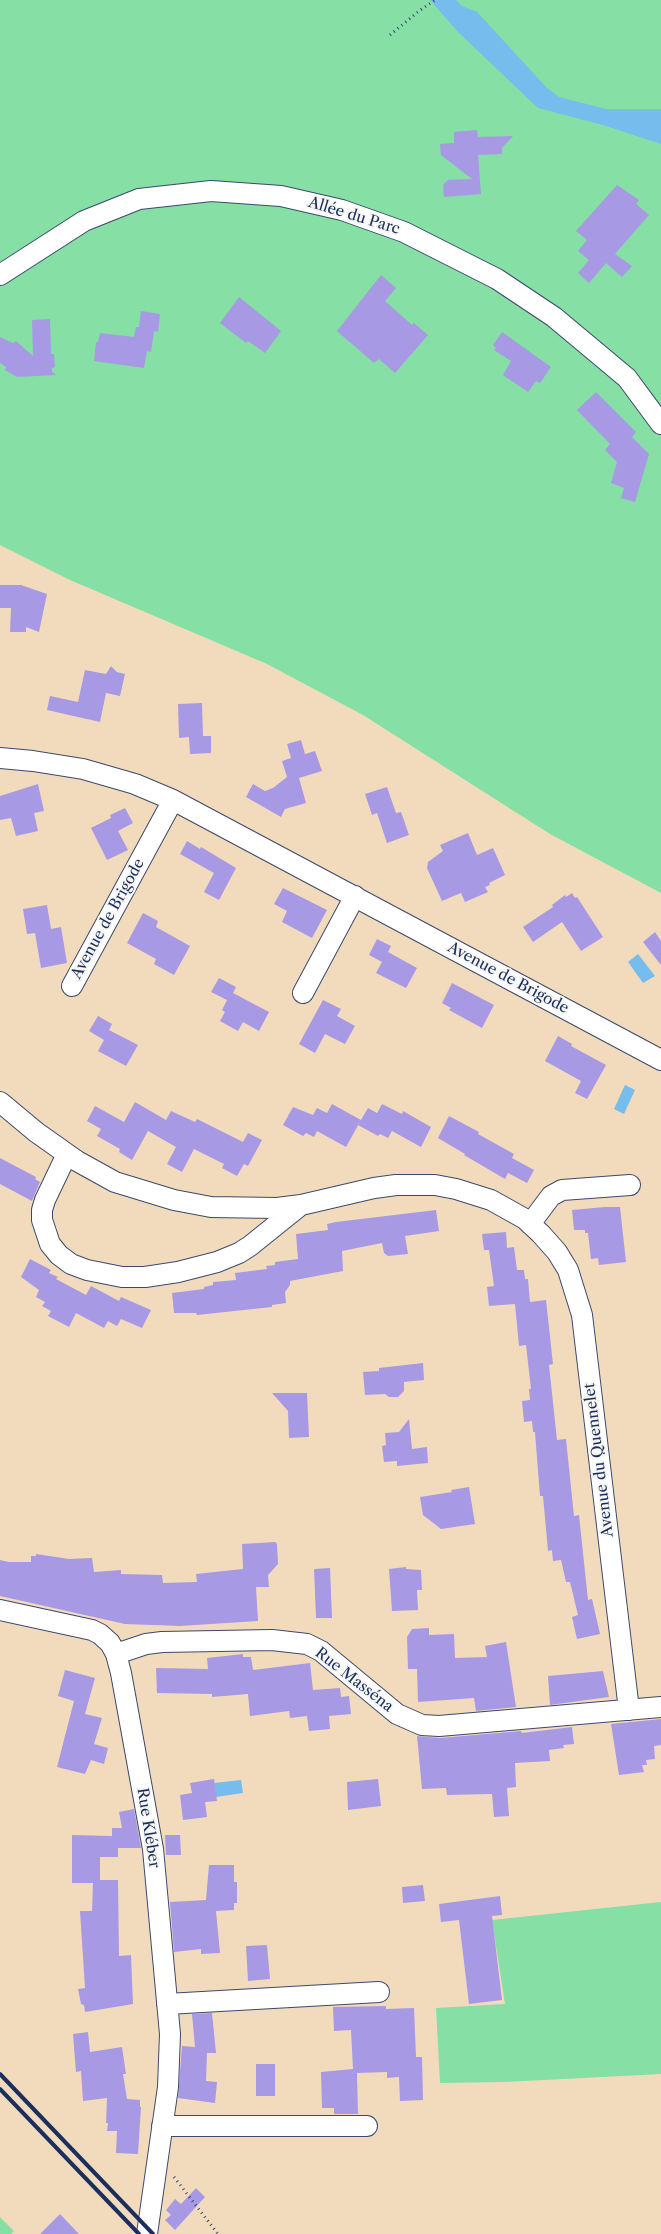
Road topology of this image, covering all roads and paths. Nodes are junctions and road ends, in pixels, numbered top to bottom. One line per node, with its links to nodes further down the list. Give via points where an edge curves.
1 (435, 0): 2 (path)
2 (390, 35)
3 (0, 275): 4 (street, Allée du Parc, via 84,222 139,199 211,191 282,196 342,210 404,232 497,279 554,318 627,378)
4 (661, 424)
5 (0, 758): 6 (street, Avenue de Brigode, via 84,769 135,784)
6 (173, 800): 7 (street, Avenue de Brigode); 8 (street, Avenue de Brigode)
7 (355, 896): 9 (street); 10 (street, Avenue de Brigode)
8 (72, 986)
9 (303, 993)
10 (661, 1060)
11 (0, 1102): 12 (street, Avenue du Quennelet)
12 (67, 1154): 14 (street, Avenue du Quennelet, via 115,1182 174,1200 248,1209); 14 (street, Avenue du Quennelet, via 45,1200 42,1220 50,1244 59,1255 87,1270 145,1277 217,1262 250,1246)
13 (630, 1185): 15 (street, via 562,1190 551,1196)
14 (301, 1205): 15 (street, Avenue du Quennelet, via 374,1188 435,1185 492,1200)
15 (530, 1224): 19 (street, Avenue du Quennelet, via 557,1252 568,1270 582,1315)
16 (0, 1610): 17 (street, via 92,1630 110,1643)
17 (116, 1654): 19 (street, Rue Masséna, via 162,1642 272,1640 307,1644 321,1651 397,1714 422,1725); 21 (street, Rue Kléber, via 153,1849)
18 (661, 1707): 19 (street, Rue Masséna)
19 (629, 1710)
20 (379, 1992): 21 (street)
21 (167, 2004): 22 (street, Rue Kléber, via 170,2059)
22 (162, 2126): 23 (street); 24 (street, Rue Kléber)
23 (367, 2126)
24 (158, 2158): 25 (street, Rue Kléber); 26 (path)
25 (148, 2234)
26 (218, 2234)

